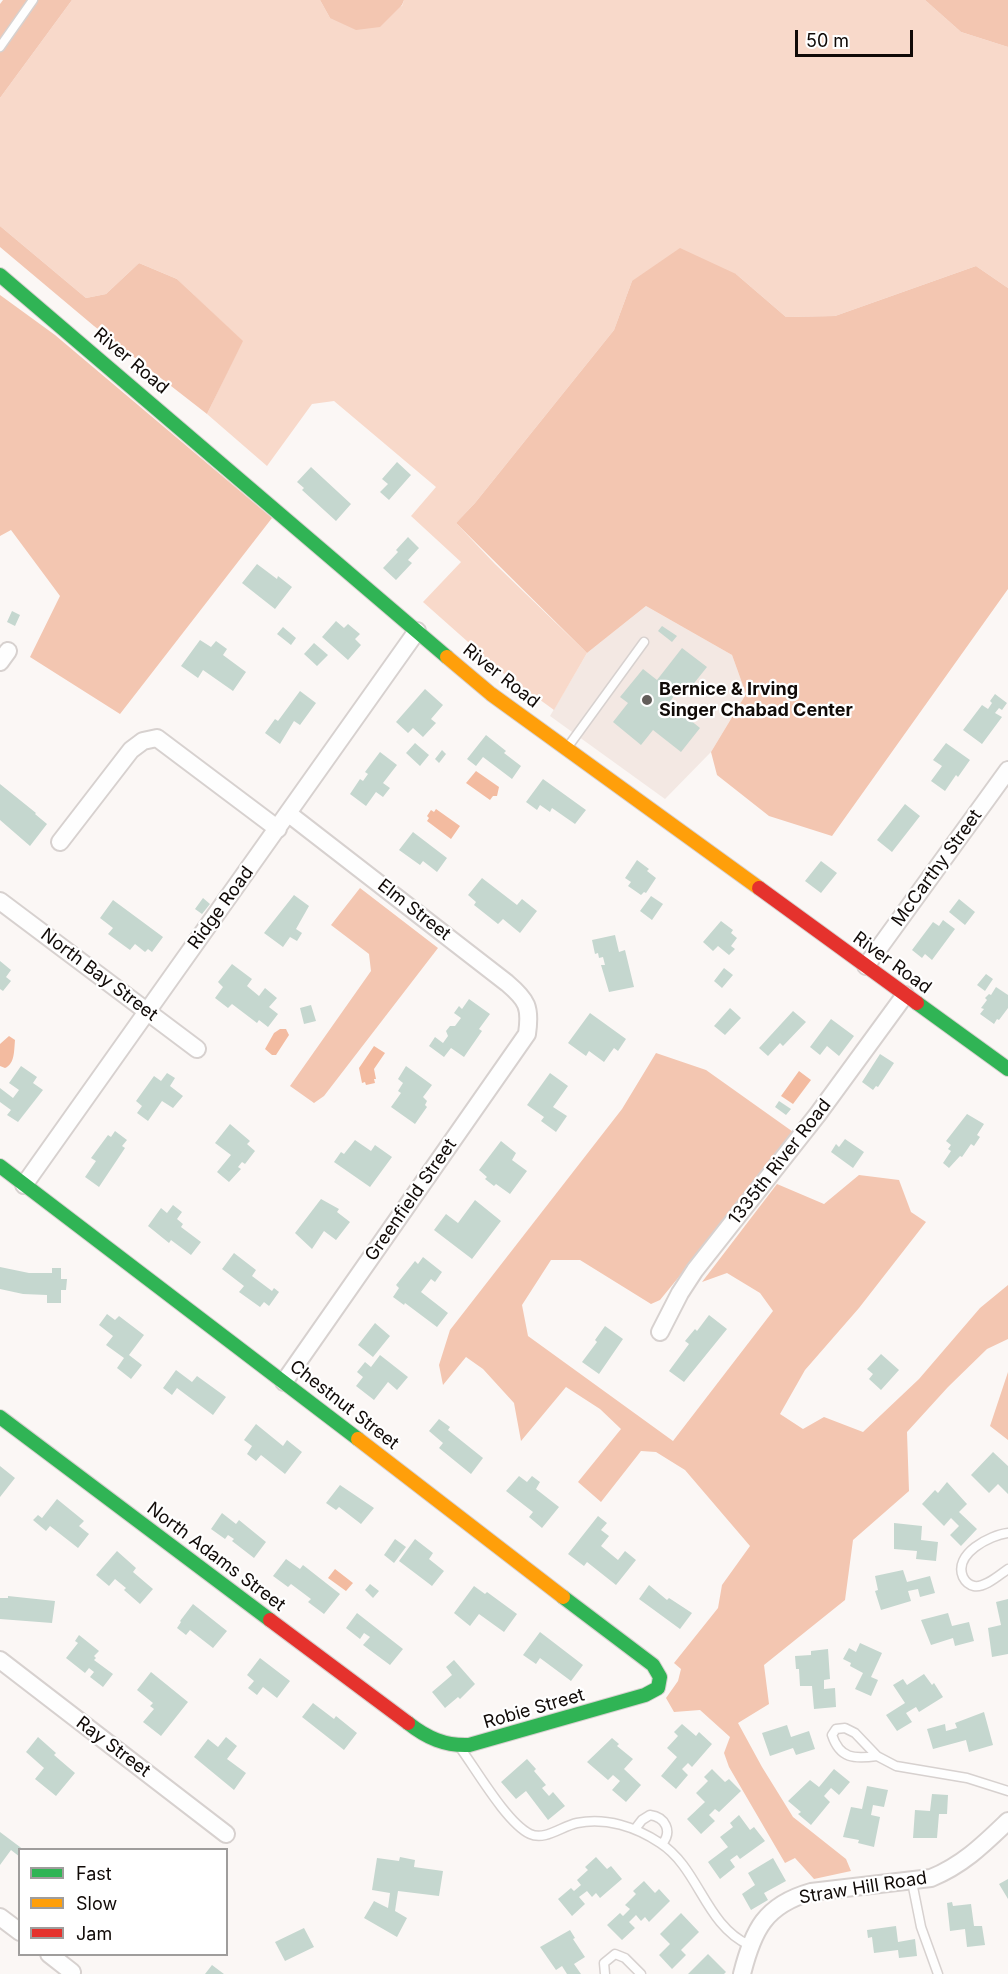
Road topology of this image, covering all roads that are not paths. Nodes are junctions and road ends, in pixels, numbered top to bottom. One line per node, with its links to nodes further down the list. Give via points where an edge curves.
1 (33, 0): 2 (lane)
2 (0, 47)
3 (0, 275): 4 (street, River Road)
4 (417, 631): 6 (street, River Road, via 491,694); 8 (street, Ridge Road)
5 (644, 642): 6 (lane)
6 (567, 749): 12 (street, River Road)
7 (1008, 770): 12 (street, McCarthy Street)
8 (289, 814): 9 (street, Ridge Road); 15 (street, Elm Street, via 507,983 521,996)
9 (278, 829): 10 (street, via 157,738 143,741 131,750); 14 (street, Ridge Road)
10 (60, 842)
11 (0, 901): 14 (street, North Bay Street)
12 (866, 966): 13 (street, River Road)
13 (905, 995): 17 (street, River Road); 20 (street, 1335th River Road, via 818,1114 695,1270)
14 (148, 1011): 16 (street, North Bay Street); 19 (street, Ridge Road)
15 (530, 1014): 21 (street, Greenfield Street, via 527,1034)
16 (197, 1049)
17 (1008, 1069)
18 (0, 1166): 19 (street, Chestnut Street)
19 (24, 1185): 21 (street, Chestnut Street)
20 (660, 1332)
21 (284, 1382): 26 (street, Chestnut Street, via 653,1665)
22 (0, 1417): 27 (street, North Adams Street, via 411,1726 443,1744)
23 (1008, 1533): 24 (lane, via 999,1534 969,1552 962,1563 962,1575 975,1586)
24 (1008, 1569)
25 (0, 1660): 32 (street, Ray Street)
26 (660, 1677): 27 (street, Robie Street, via 658,1688 645,1695)
27 (459, 1747): 31 (lane, via 515,1824 529,1834 539,1837 577,1823 601,1821)
28 (877, 1756): 28 (lane, via 845,1728 836,1729 832,1735 836,1747 844,1754); 29 (lane, via 896,1766 967,1778)
29 (1008, 1791)
30 (1008, 1821): 34 (street, Straw Hill Road, via 980,1849 950,1870)
31 (635, 1829): 33 (lane); 33 (lane, via 650,1815 658,1816 668,1831)
32 (226, 1834)
33 (662, 1844): 37 (lane, via 677,1857 726,1930)
34 (912, 1882): 37 (street, Straw Hill Road, via 793,1897 777,1906); 43 (lane, via 921,1927)
35 (0, 1917): 36 (street)
36 (18, 1930)
37 (749, 1945): 42 (street, Straw Hill Road)
38 (53, 1956): 39 (street)
39 (72, 1971)
40 (637, 1973): 41 (lane, via 625,1958 615,1954 603,1963)
41 (605, 1974)
42 (742, 1974)
43 (938, 1974)

